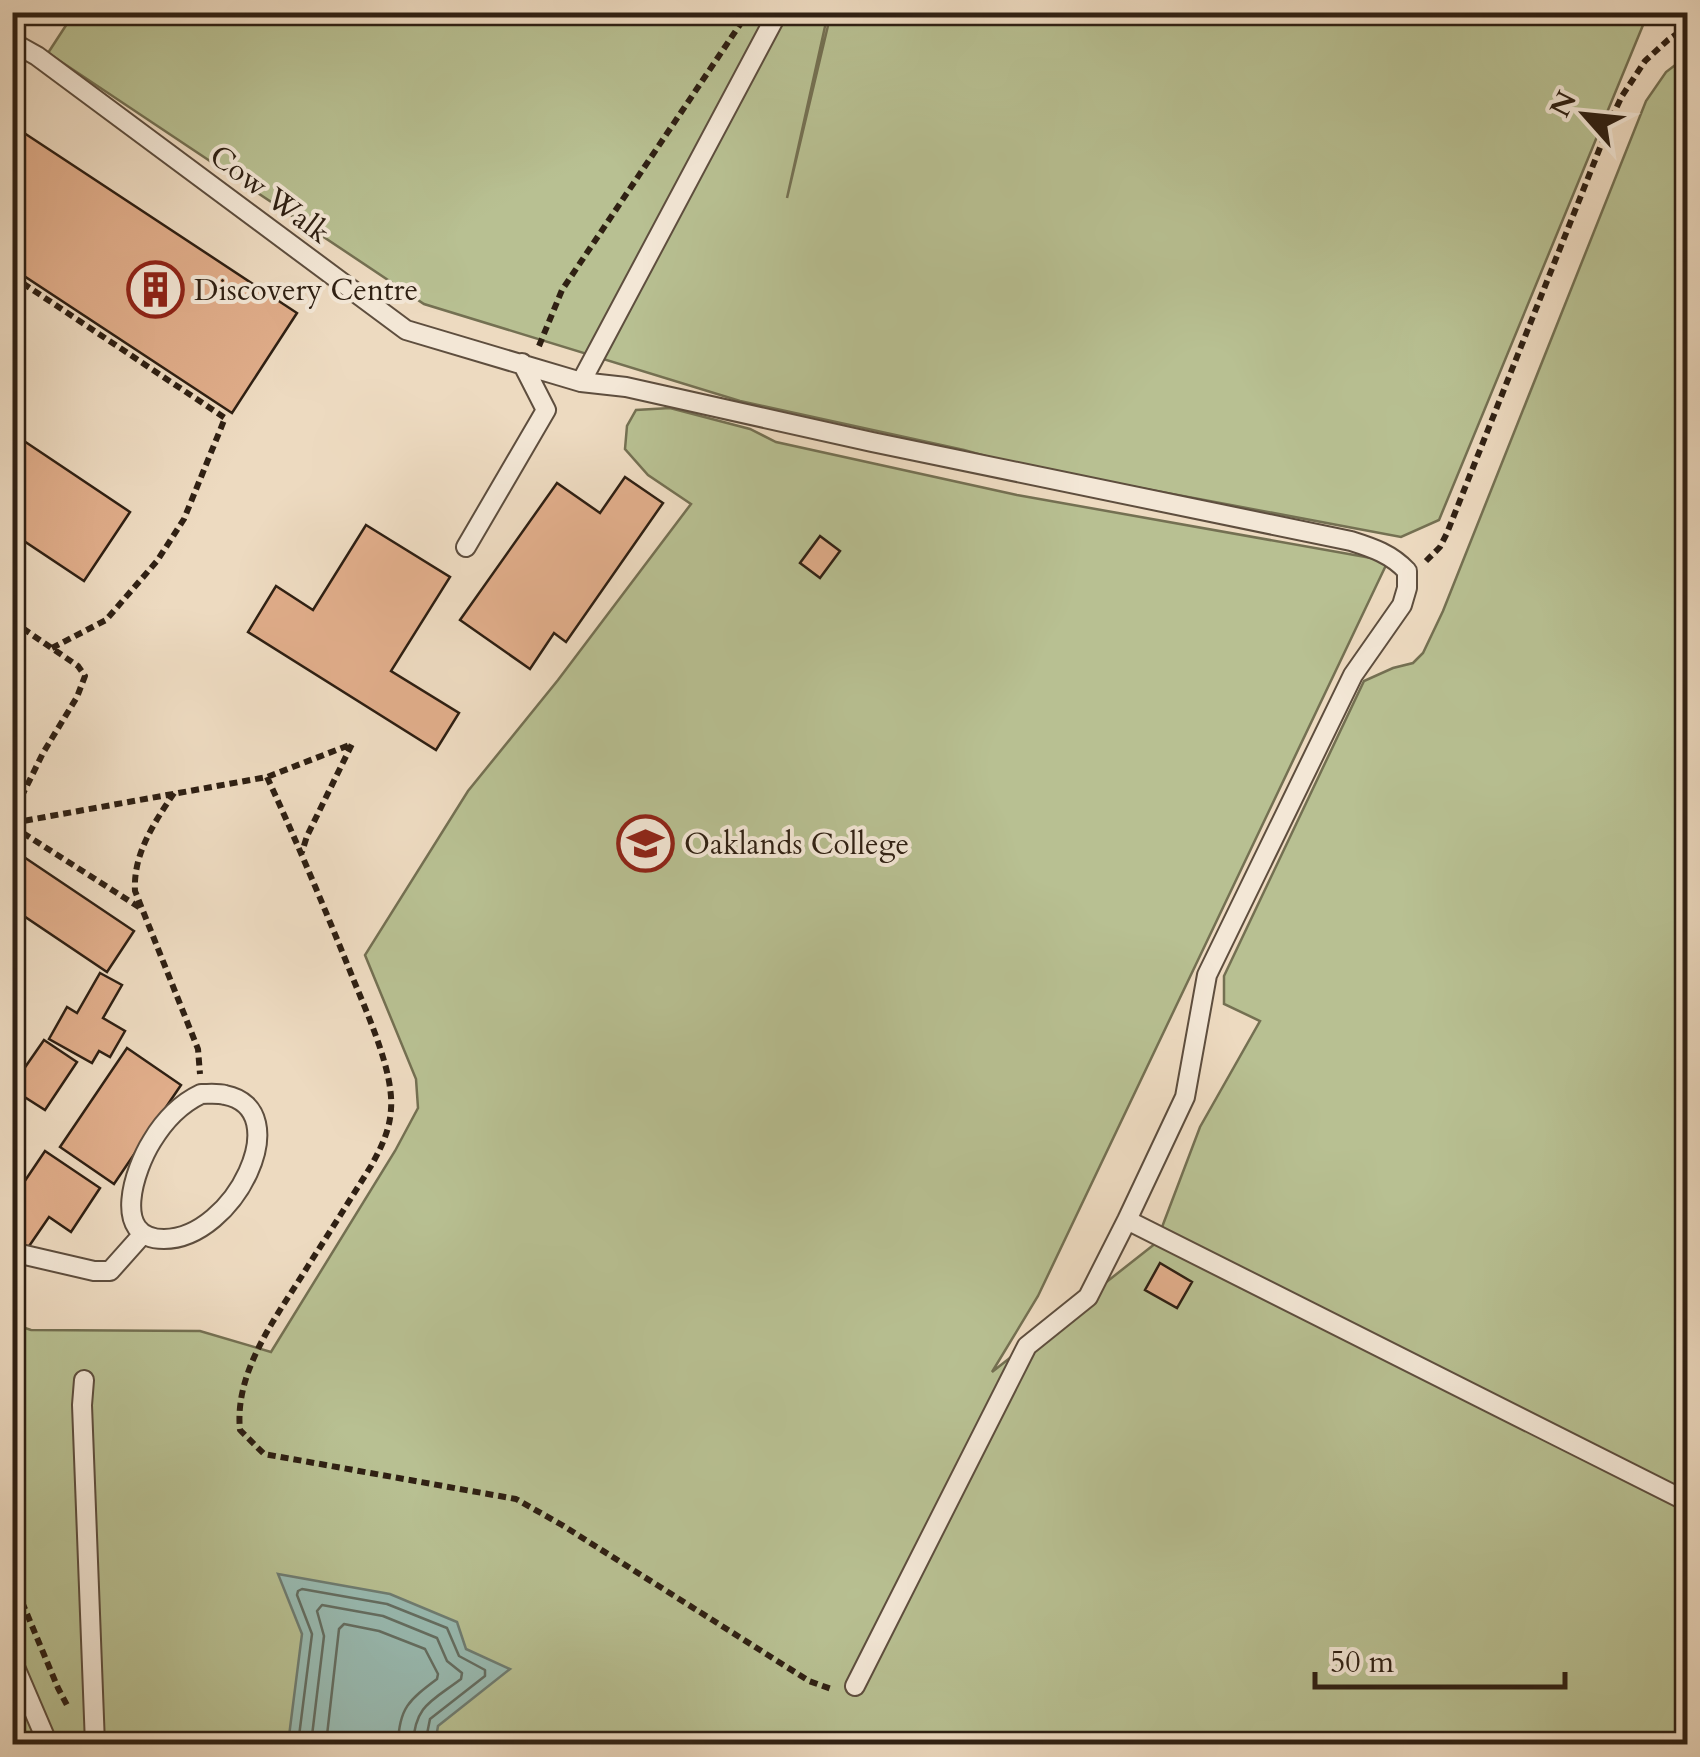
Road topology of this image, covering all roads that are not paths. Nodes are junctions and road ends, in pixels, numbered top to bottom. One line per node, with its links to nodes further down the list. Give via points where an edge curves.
1 (778, 12): 4 (lane)
2 (12, 42): 3 (lane, Cow Walk, via 406,330)
3 (526, 365): 4 (lane, Cow Walk); 5 (lane, via 546,410)
4 (581, 382): 6 (lane, Cow Walk, via 1351,541 1383,552 1407,571 1402,604 1353,675 1207,975 1185,1097)
5 (466, 547)
6 (1127, 1220): 10 (lane); 12 (lane, via 1088,1298 1027,1346)
7 (143, 1234): 7 (lane, via 174,1239 213,1220 231,1202 256,1154 247,1107 225,1095 202,1094 168,1119 138,1169 130,1209); 8 (lane, via 110,1271)
8 (12, 1252)
9 (84, 1380): 14 (lane)
10 (1688, 1502)
11 (12, 1660): 13 (lane)
12 (854, 1686)
13 (48, 1744)
14 (96, 1744)

